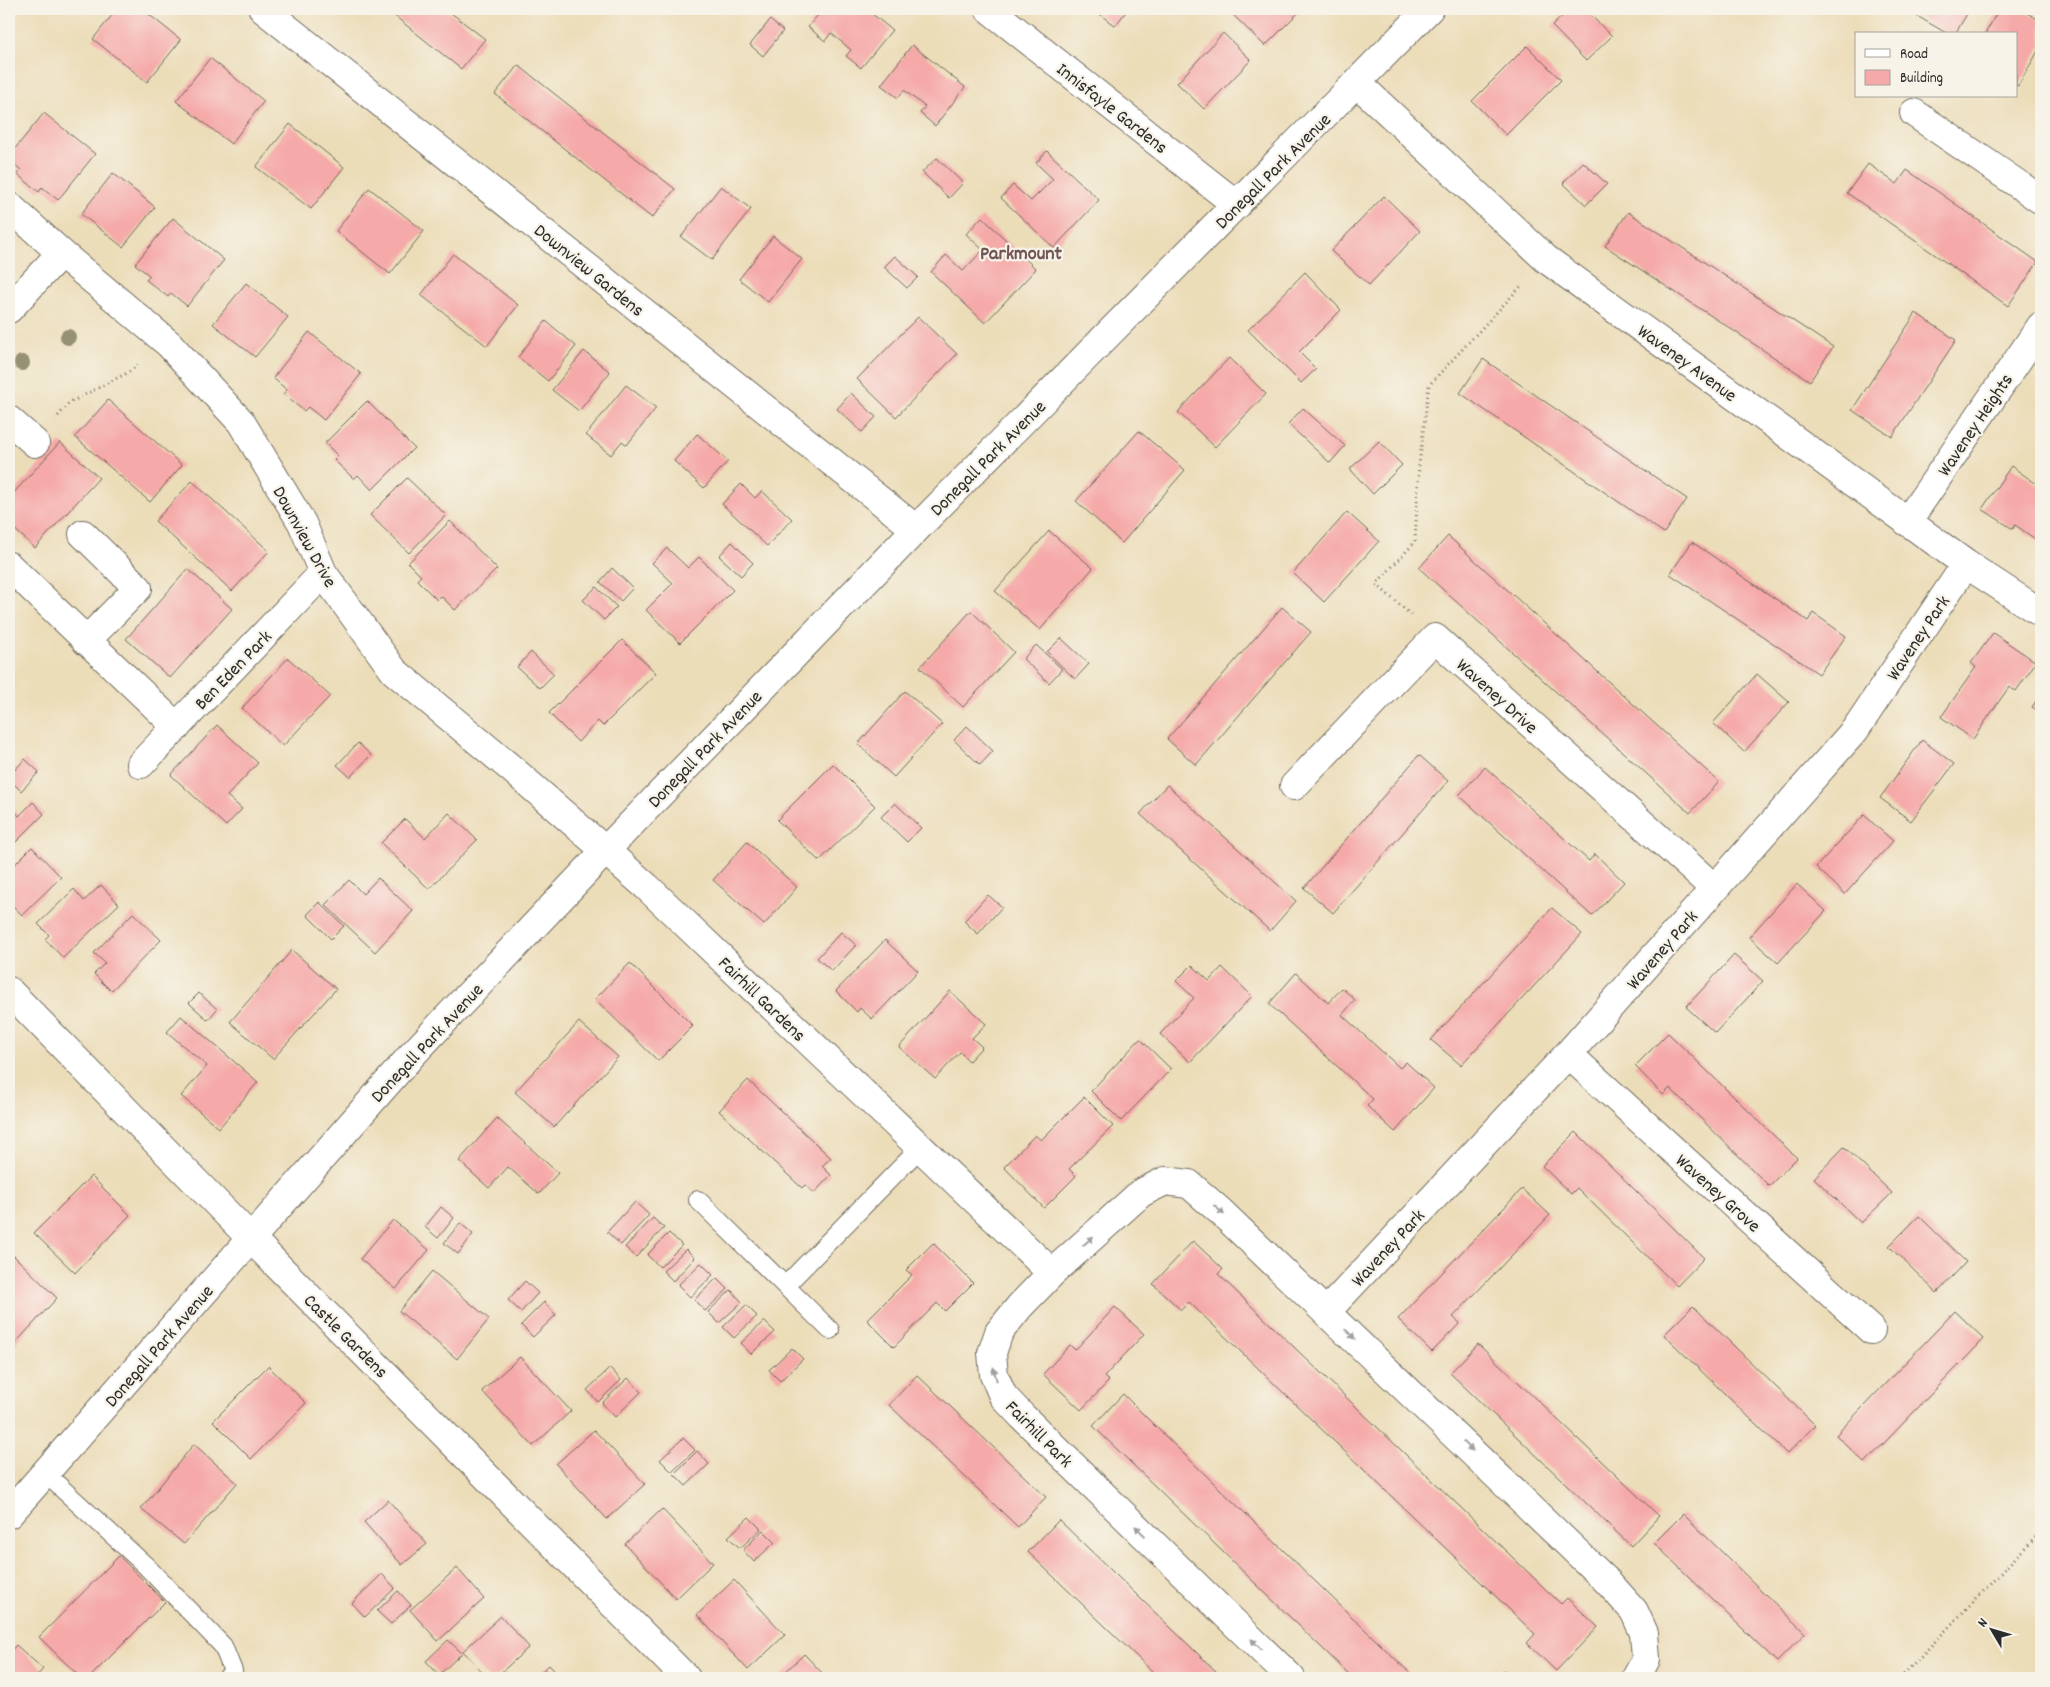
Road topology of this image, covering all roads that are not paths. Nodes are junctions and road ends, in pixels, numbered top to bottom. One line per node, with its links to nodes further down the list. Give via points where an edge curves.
1 (263, 9): 15 (street, Downview Gardens)
2 (989, 9): 7 (street, Innisfayle Gardens)
3 (1429, 9): 4 (street, Donegall Park Avenue)
4 (1357, 83): 7 (street, Donegall Park Avenue); 14 (street, Waveney Avenue, via 1546,260)
5 (1914, 113): 6 (street)
6 (2041, 200)
7 (1237, 205): 15 (street, Donegall Park Avenue)
8 (9, 206): 9 (street, Downview Drive)
9 (61, 253): 10 (street); 19 (street, Downview Drive, via 169,344 241,422 302,523)
10 (9, 310)
11 (2041, 326): 14 (street, Waveney Heights)
12 (9, 420): 13 (street)
13 (35, 443)
14 (1908, 522): 17 (street, Waveney Avenue)
15 (916, 529): 25 (street, Donegall Park Avenue)
16 (84, 534): 21 (street, via 138,588)
17 (1966, 564): 20 (street, Waveney Avenue); 26 (street, Waveney Park, via 1855,730)
18 (9, 566): 21 (street)
19 (323, 573): 22 (street, Ben Eden Park); 25 (street, Downview Drive, via 394,671)
20 (2041, 613)
21 (86, 641): 22 (street)
22 (177, 727): 23 (street, Ben Eden Park)
23 (141, 764)
24 (1294, 786): 26 (street, Waveney Drive, via 1435,638)
25 (604, 851): 29 (street, Fairhill Gardens, via 646,887); 31 (street, Donegall Park Avenue, via 410,1056)
26 (1714, 888): 28 (street, Waveney Park)
27 (9, 991): 31 (street, Castle Gardens)
28 (1568, 1054): 34 (street, Waveney Park); 36 (street, Waveney Grove)
29 (920, 1148): 32 (street); 33 (lane)
30 (698, 1200): 33 (lane)
31 (252, 1239): 37 (street, Donegall Park Avenue); 40 (street, Castle Gardens)
32 (1052, 1273): 34 (street, Fairhill Park, one-way to 34, via 1141,1193 1165,1181 1189,1184); 41 (street, Fairhill Park, one-way to 32, via 1003,1396 994,1374 992,1353 999,1332)
33 (786, 1285): 35 (lane)
34 (1327, 1311): 42 (street, Fairhill Park, one-way to 42, via 1608,1582 1634,1611 1644,1633 1646,1659)
35 (830, 1330)
36 (1871, 1330)
37 (45, 1473): 38 (street, Donegall Park Avenue); 39 (lane, via 145,1565 224,1646 233,1671)
38 (9, 1514)
39 (227, 1678)
40 (686, 1678)
41 (1291, 1678)
42 (1636, 1678)

